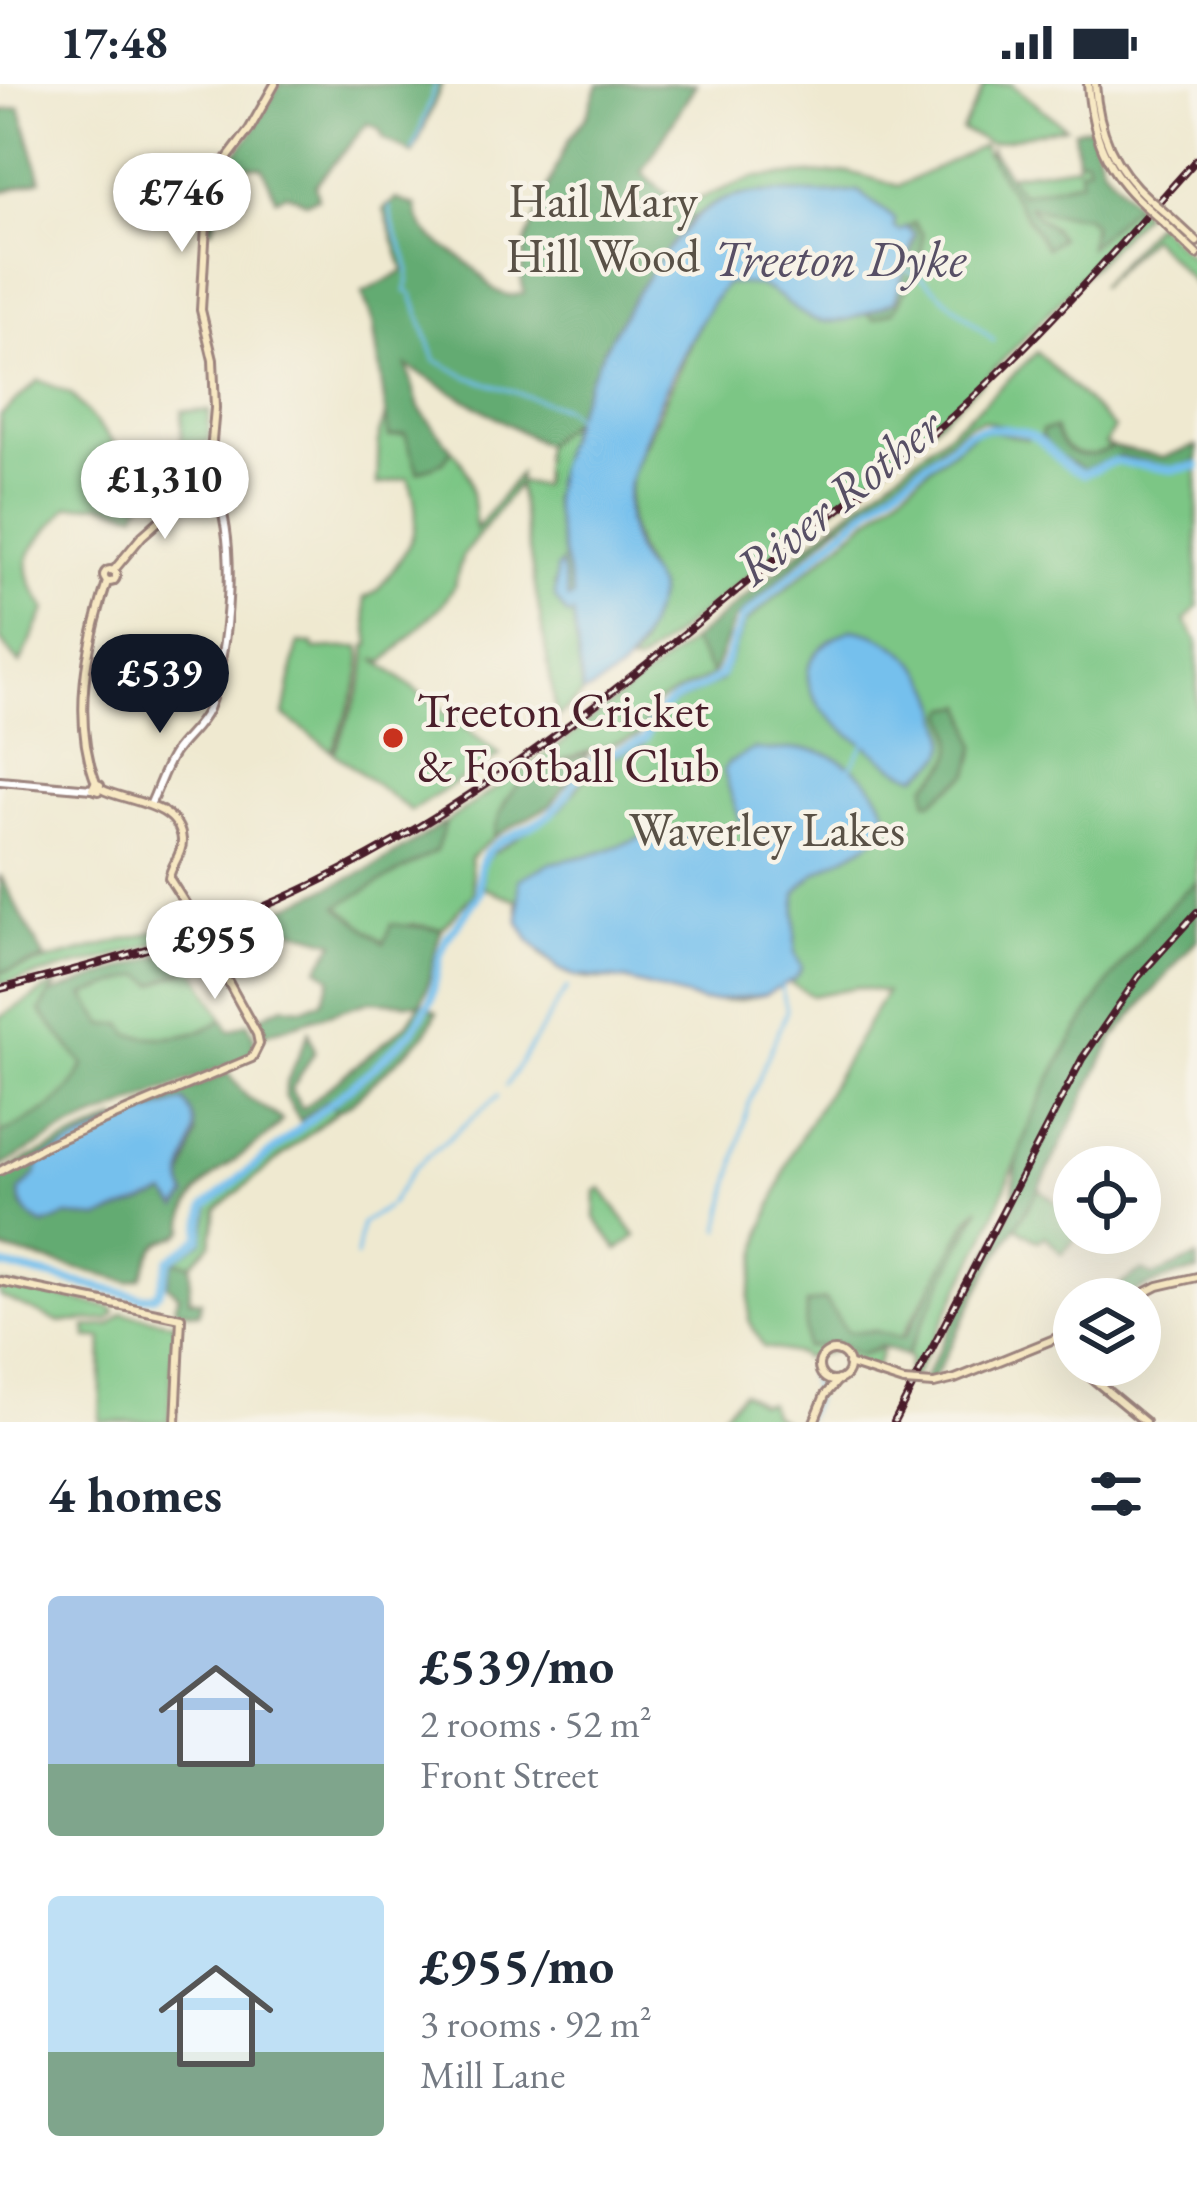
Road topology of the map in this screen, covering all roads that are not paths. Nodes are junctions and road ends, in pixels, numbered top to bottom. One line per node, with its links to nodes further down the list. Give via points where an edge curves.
1 (275, 84): 6 (main road, via 217,172 207,208 201,310 213,360 213,458)
2 (1092, 84): 3 (main road, bridge, via 1110,152)
3 (1167, 220): 4 (main road); 5 (main road)
4 (1197, 242)
5 (1197, 255)
6 (204, 478): 8 (main road, via 107,582 84,674); 9 (street, via 228,526 214,689)
7 (0, 781): 8 (street)
8 (96, 787): 9 (main road)
9 (151, 803): 10 (main road, bridge, via 181,835 170,878 259,1040 256,1054)
10 (0, 1171)
11 (1197, 1277): 13 (main road)
12 (0, 1281): 21 (main road, via 181,1318)
13 (1161, 1285)
14 (1053, 1340): 16 (main road, bridge, via 934,1384)
15 (848, 1364): 16 (main road); 17 (main road, via 829,1352 819,1365); 18 (main road)
16 (860, 1370): 18 (main road)
17 (824, 1377): 18 (main road); 20 (main road)
18 (842, 1377): 20 (main road)
19 (1102, 1386): 23 (main road)
20 (825, 1395): 22 (main road)
21 (176, 1422)
22 (814, 1422)
23 (1145, 1422)

